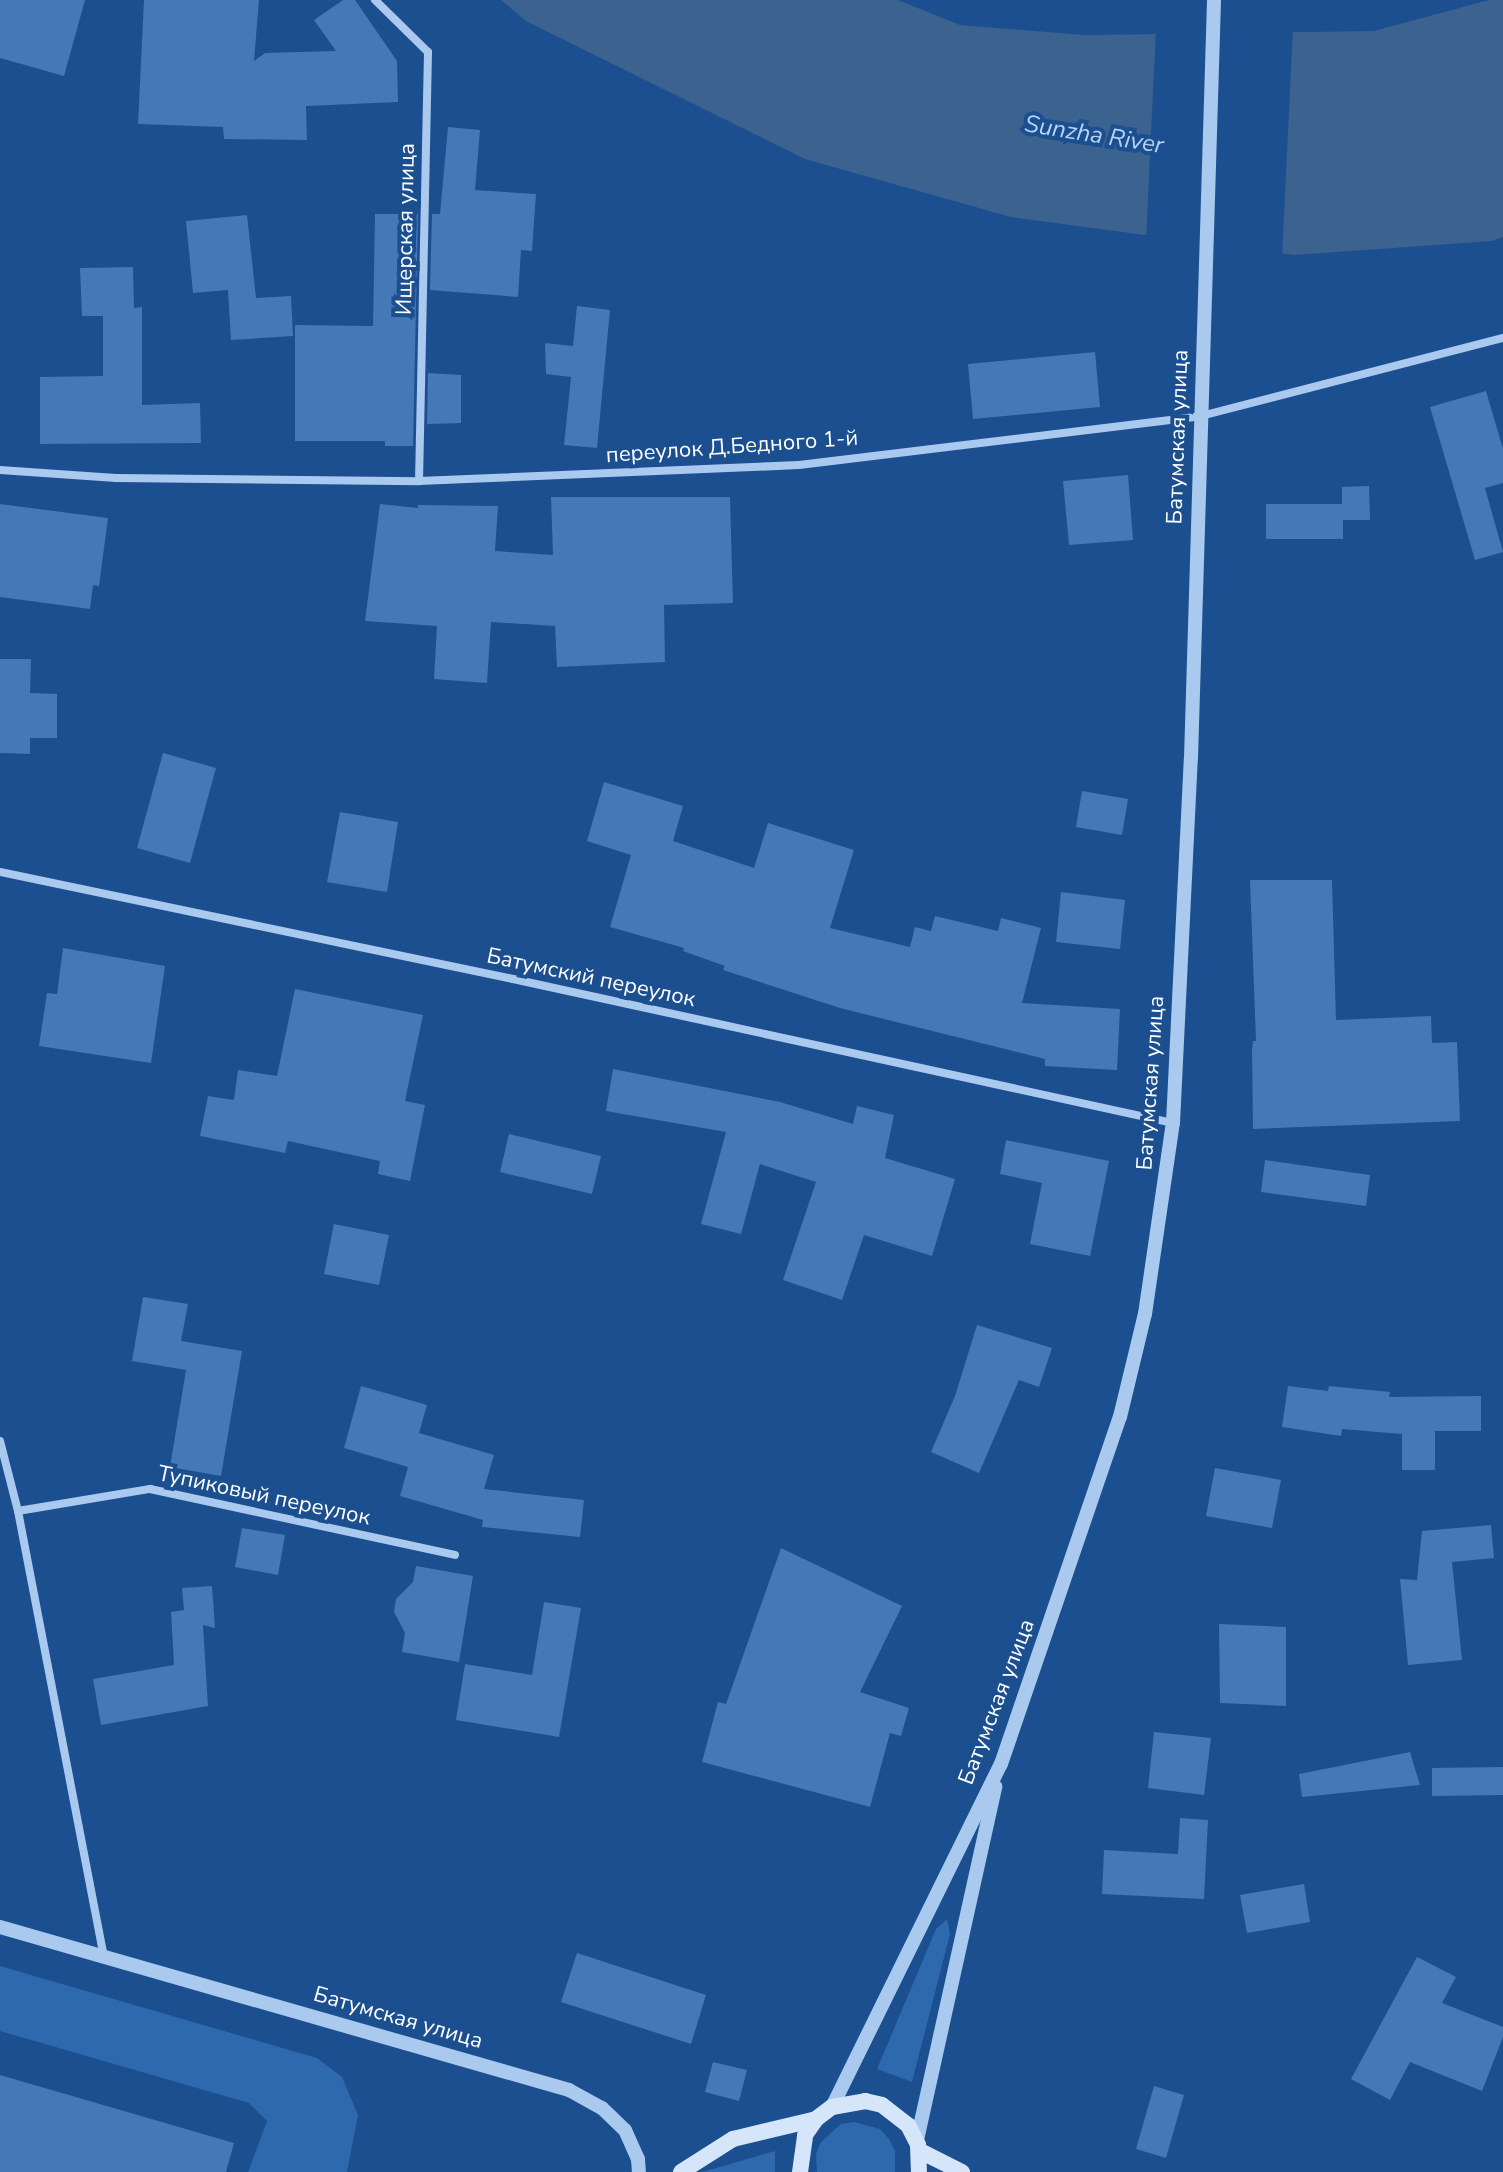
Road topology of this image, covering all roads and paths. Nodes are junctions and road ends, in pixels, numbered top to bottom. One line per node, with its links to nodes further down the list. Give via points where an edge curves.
1 (375, 0): 6 (street, Ищерская улица, via 428,52)
2 (1214, 0): 4 (street, Батумская улица)
3 (1503, 338): 4 (street, переулок Д.Бедного 1-й)
4 (1201, 416): 6 (street, переулок Д.Бедного 1-й, via 799,465); 8 (street, Батумская улица)
5 (0, 470): 6 (street, переулок Д.Бедного 1-й, via 116,478)
6 (419, 481)
7 (0, 872): 8 (street, Батумский переулок)
8 (1173, 1123): 12 (street, Батумская улица, via 1145,1314 1120,1417)
9 (0, 1441): 10 (street)
10 (18, 1511): 11 (street, Тупиковый переулок, via 150,1489); 14 (street)
11 (455, 1555)
12 (1001, 1764): 15 (street, Батумская улица); 17 (street)
13 (0, 1927): 14 (street, Батумская улица)
14 (104, 1958): 18 (street, Батумская улица, via 569,2090 602,2108 625,2130)
15 (832, 2107): 16 (main road); 17 (main road, via 857,2101 882,2105 908,2125)
16 (816, 2119): 19 (main road, via 733,2139); 20 (main road, via 799,2154)
17 (918, 2145): 21 (main road); 22 (main road)
18 (639, 2172)
19 (681, 2172)
20 (800, 2172)
21 (919, 2172)
22 (962, 2172)

